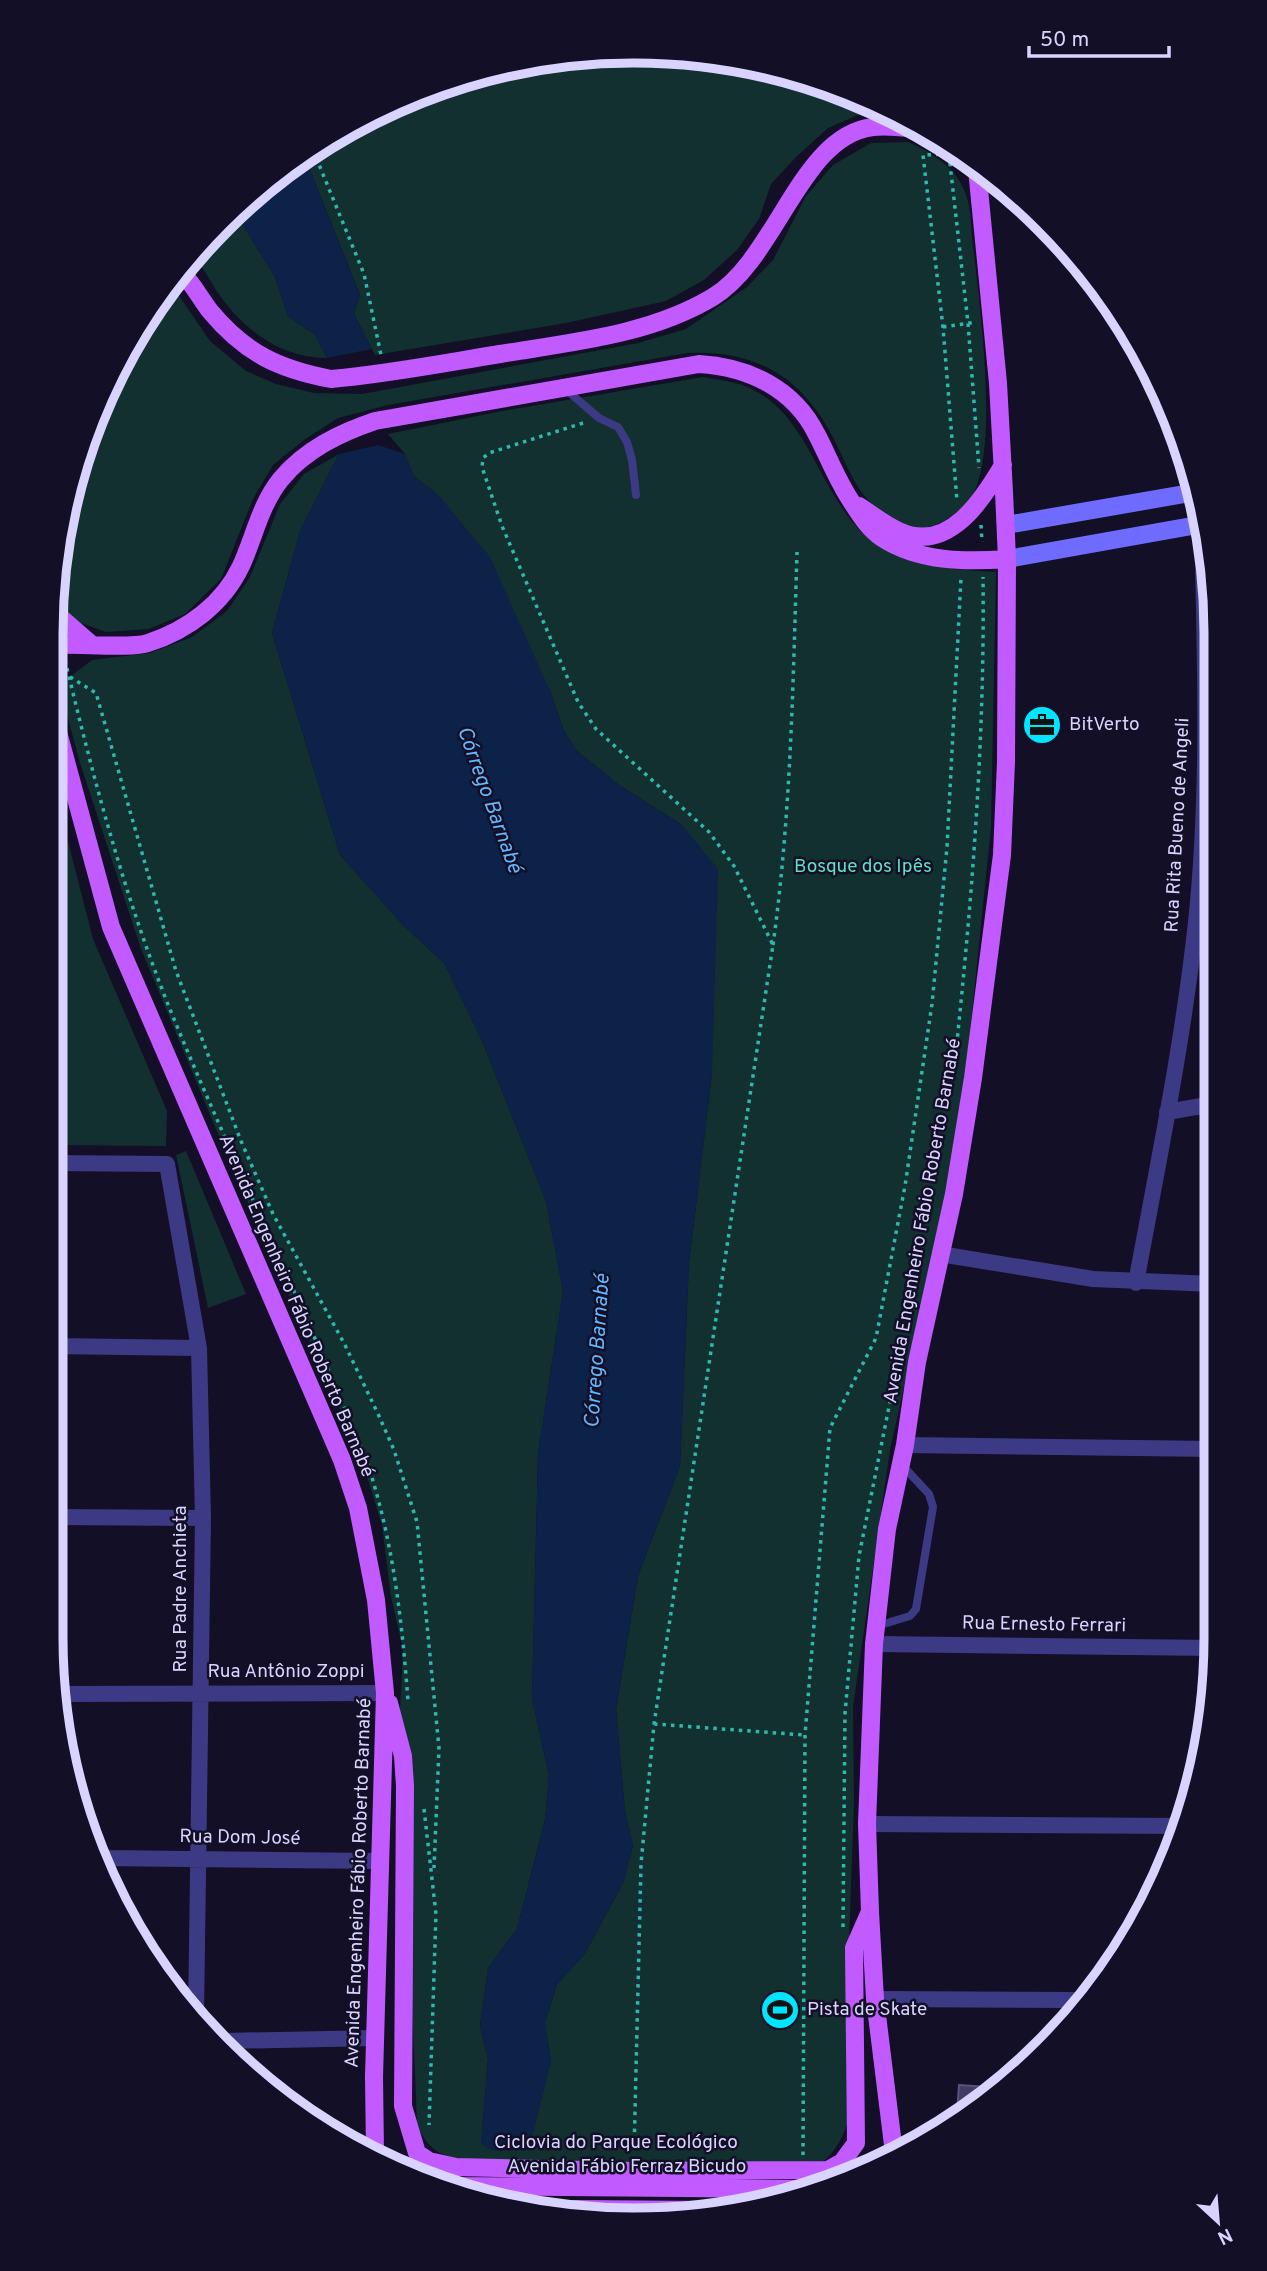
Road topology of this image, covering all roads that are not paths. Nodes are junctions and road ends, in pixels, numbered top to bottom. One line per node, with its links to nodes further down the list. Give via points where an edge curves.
1 (899, 129): 3 (main road, via 871,127 820,157 800,181 767,242 725,287 676,317 621,332 331,379 303,374 244,347 229,335)
2 (978, 179): 5 (main road, Avenida Engenheiro Fábio Roberto Barnabé)
3 (186, 279)
4 (562, 386): 7 (lane, via 598,418 618,427 627,442); 8 (main road, via 699,364 746,372 765,380 804,413); 13 (main road, via 375,421 337,434 295,463 279,481 221,599 191,623 146,644)
5 (1003, 465): 8 (main road, via 981,503 956,525 918,536 902,533); 9 (main road, Avenida Engenheiro Fábio Roberto Barnabé)
6 (1187, 494): 9 (street)
7 (636, 495)
8 (851, 500): 11 (main road, via 865,523 906,550 982,561)
9 (1006, 525): 11 (main road, Avenida Engenheiro Fábio Roberto Barnabé)
10 (1194, 526): 11 (street)
11 (1007, 559): 22 (main road, Avenida Engenheiro Fábio Roberto Barnabé, via 1002,855 973,1078)
12 (63, 615): 13 (main road)
13 (91, 644): 14 (main road)
14 (63, 645)
15 (63, 750): 35 (main road, Avenida Engenheiro Fábio Roberto Barnabé, via 111,927 342,1460 376,1600)
16 (1204, 844): 18 (street, Rua Rita Bueno de Angeli)
17 (1204, 921): 18 (street)
18 (1196, 922): 20 (street, Rua Rita Bueno de Angeli)
19 (1204, 1106): 20 (street)
20 (1167, 1112): 23 (street, Rua Rita Bueno de Angeli)
21 (63, 1163): 26 (street, Rua Padre Anchieta, via 167,1164)
22 (940, 1254): 23 (street); 27 (main road, Avenida Engenheiro Fábio Roberto Barnabé)
23 (1136, 1283): 24 (street)
24 (1204, 1284)
25 (63, 1346): 26 (street)
26 (199, 1348): 31 (street, Rua Padre Anchieta)
27 (905, 1445): 28 (street); 29 (main road, Avenida Engenheiro Fábio Roberto Barnabé)
28 (1204, 1449)
29 (901, 1464): 32 (main road, Avenida Engenheiro Fábio Roberto Barnabé, via 887,1529); 32 (lane, via 929,1494 933,1507 916,1609)
30 (63, 1517): 31 (street)
31 (203, 1518): 34 (street, Rua Padre Anchieta)
32 (875, 1635): 33 (street, Rua Ernesto Ferrari); 37 (main road, Avenida Engenheiro Fábio Roberto Barnabé)
33 (1204, 1648)
34 (202, 1693): 35 (street, Rua Antônio Zoppi); 36 (street, Rua Antônio Zoppi); 39 (street, Rua Padre Anchieta)
35 (385, 1693): 41 (main road, Avenida Engenheiro Fábio Roberto Barnabé); 48 (main road, via 396,1724 404,1776)
36 (66, 1694)
37 (867, 1824): 38 (street); 42 (main road, Avenida Engenheiro Fábio Roberto Barnabé)
38 (1172, 1826)
39 (199, 1857): 40 (street, Rua Dom José); 41 (street, Rua Dom José); 45 (street, Rua Padre Anchieta)
40 (107, 1858)
41 (379, 1861): 46 (main road, Avenida Engenheiro Fábio Roberto Barnabé)
42 (870, 1912): 43 (main road, Avenida Engenheiro Fábio Roberto Barnabé); 48 (main road, via 854,1948 856,2143 842,2162 828,2170 456,2167 429,2161 415,2150 405,2120)
43 (875, 1999): 44 (street); 49 (main road, Avenida Engenheiro Fábio Roberto Barnabé)
44 (1074, 2000)
45 (196, 2003)
46 (376, 2038): 47 (street); 48 (main road, via 390,2051); 50 (main road, Avenida Engenheiro Fábio Roberto Barnabé)
47 (230, 2041)
48 (403, 2091)
49 (893, 2145)
50 (375, 2146)
51 (477, 2186): 52 (main road, Avenida Fábio Ferraz Bicudo)
52 (782, 2189)

